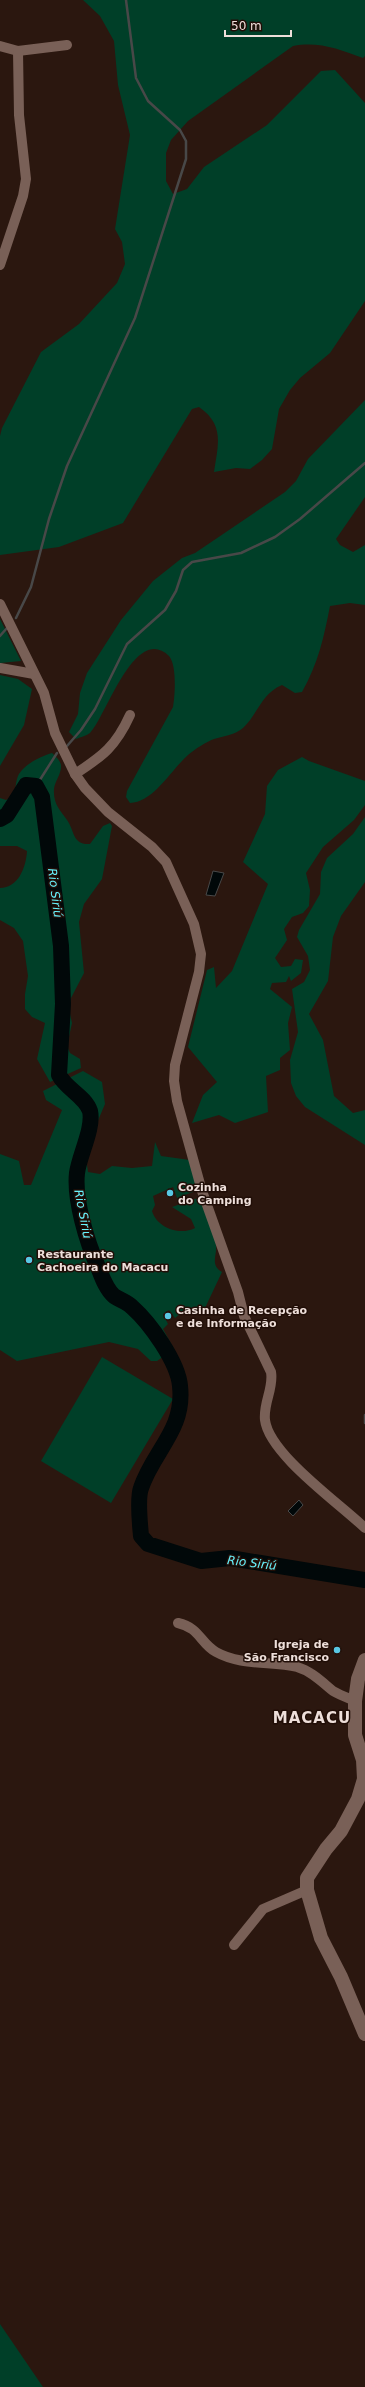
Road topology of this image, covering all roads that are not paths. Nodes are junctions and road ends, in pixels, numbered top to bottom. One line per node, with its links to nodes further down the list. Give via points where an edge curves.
1 (68, 45): 3 (street)
2 (0, 46): 3 (street)
3 (18, 51): 4 (street, via 19,115 26,179 23,196)
4 (0, 265)
5 (0, 604): 7 (street, via 17,634)
6 (0, 668): 7 (street)
7 (34, 674): 9 (street, via 44,693 55,733)
8 (130, 715): 9 (street, via 122,733 110,749)
9 (75, 774): 10 (street, via 84,788 108,812 152,847 166,862 174,874 194,924 201,954 199,972 175,1065 174,1081 200,1184 244,1316 271,1372 272,1380 264,1418 267,1429 283,1454)
10 (365, 1528)
11 (178, 1623): 13 (street, via 193,1628 207,1646 217,1653 245,1661 299,1667 335,1692)
12 (365, 1660): 13 (street, via 358,1679)
13 (355, 1701): 14 (street, via 355,1734 363,1760 364,1779 358,1799 341,1832 307,1878)
14 (307, 1890): 15 (street, via 263,1909); 16 (street, via 321,1938)
15 (234, 1945)
16 (365, 2034)

